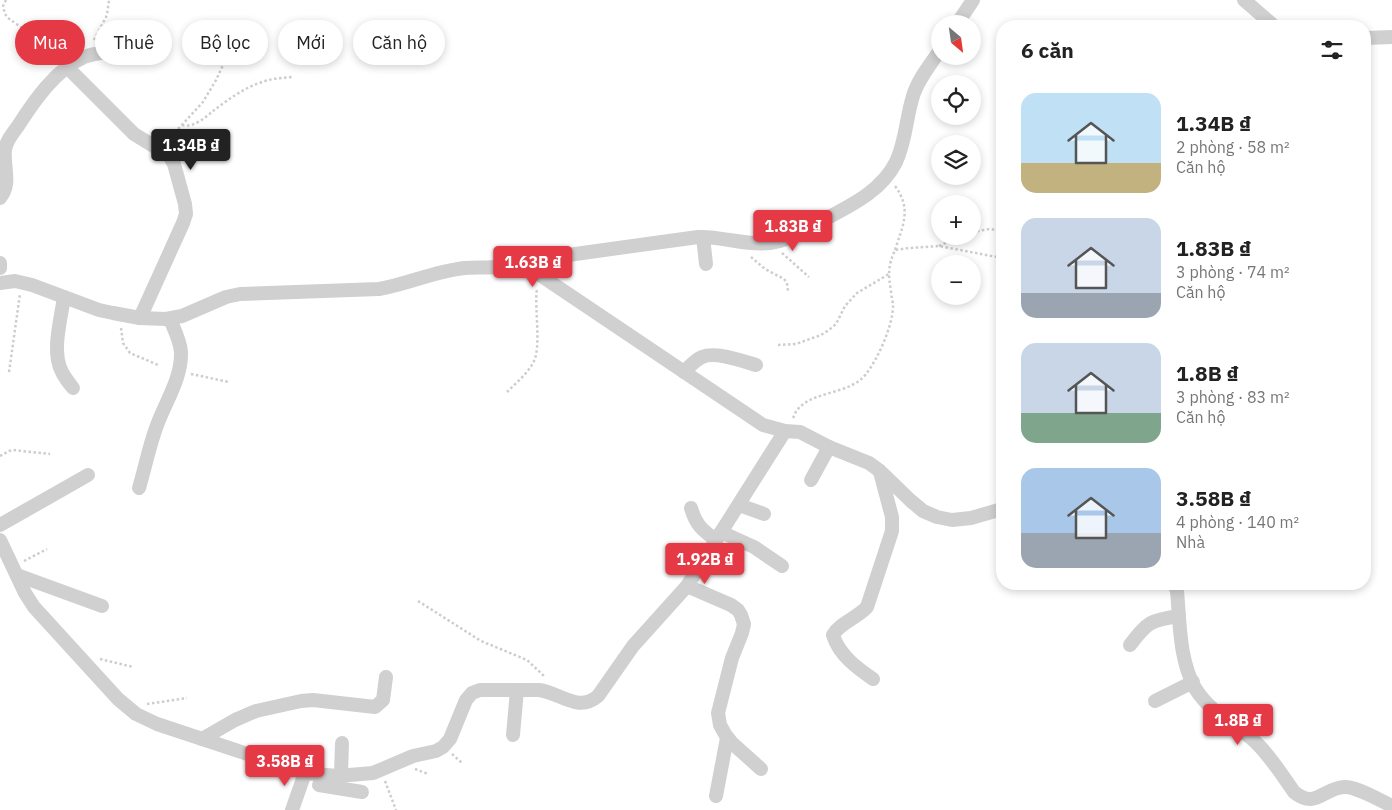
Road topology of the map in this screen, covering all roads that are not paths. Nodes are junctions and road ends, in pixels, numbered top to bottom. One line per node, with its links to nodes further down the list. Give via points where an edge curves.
1 (963, 0): 4 (street)
2 (973, 0): 5 (street)
3 (1244, 0): 6 (street)
4 (960, 15)
5 (963, 15)
6 (1267, 20)
7 (1392, 37): 8 (street)
8 (1371, 38)
9 (95, 54): 11 (street)
10 (931, 64): 13 (street, via 913,95 903,144 895,163 880,183 858,201 788,239 772,243)
11 (67, 68): 12 (street, via 42,91 9,140 5,150 6,184); 20 (street, via 134,134 170,157 174,164 186,214)
12 (0, 198)
13 (703, 237): 15 (street); 17 (street, via 568,255)
14 (0, 262): 16 (street)
15 (706, 264)
16 (0, 268)
17 (527, 269): 21 (street, via 465,268 379,289 240,294); 23 (street)
18 (0, 283): 19 (street, via 15,281)
19 (64, 297): 20 (street, via 99,310); 24 (street, via 57,345 58,363)
20 (140, 318): 21 (street)
21 (170, 319): 30 (street, via 181,353 178,372 155,429)
22 (756, 365): 23 (street, via 712,355 696,360)
23 (684, 372): 25 (street, via 753,419)
24 (73, 388)
25 (785, 431): 26 (street, via 800,432); 31 (street)
26 (829, 447): 27 (street, via 869,463); 29 (street)
27 (880, 471): 33 (street, via 923,511 937,518 971,518); 46 (street, via 892,517 888,545 867,607 833,635 854,666)
28 (88, 475): 35 (street)
29 (812, 480)
30 (139, 488)
31 (739, 505): 34 (street); 36 (street)
32 (691, 508): 36 (street, via 702,530)
33 (996, 511)
34 (764, 514)
35 (0, 525)
36 (719, 536): 38 (street, via 754,547); 40 (street)
37 (0, 540): 39 (street)
38 (782, 566)
39 (15, 571): 42 (street); 52 (street, via 34,607 118,699 136,714)
40 (687, 586): 48 (street, via 633,646 592,701 579,704 547,691); 51 (street, via 731,605 742,615 742,633 718,713 720,726)
41 (1177, 590): 43 (street)
42 (102, 606)
43 (1179, 616): 44 (street, via 1154,620); 47 (street, via 1183,654)
44 (1130, 645)
45 (386, 677): 52 (street, via 383,700 375,707 301,701 256,711)
46 (873, 679)
47 (1193, 682): 49 (street); 59 (street, via 1216,713 1257,744 1301,798 1318,798 1336,788 1346,787)
48 (517, 690): 50 (street); 55 (street, via 472,693 450,739 436,751 414,756 373,773)
49 (1155, 701)
50 (513, 735)
51 (727, 738): 54 (street); 58 (street)
52 (202, 740): 56 (street)
53 (342, 743): 55 (street)
54 (761, 769)
55 (341, 776): 56 (street, via 323,776)
56 (308, 781): 57 (street); 60 (street)
57 (362, 792)
58 (716, 796)
59 (1387, 806)
60 (292, 810)

